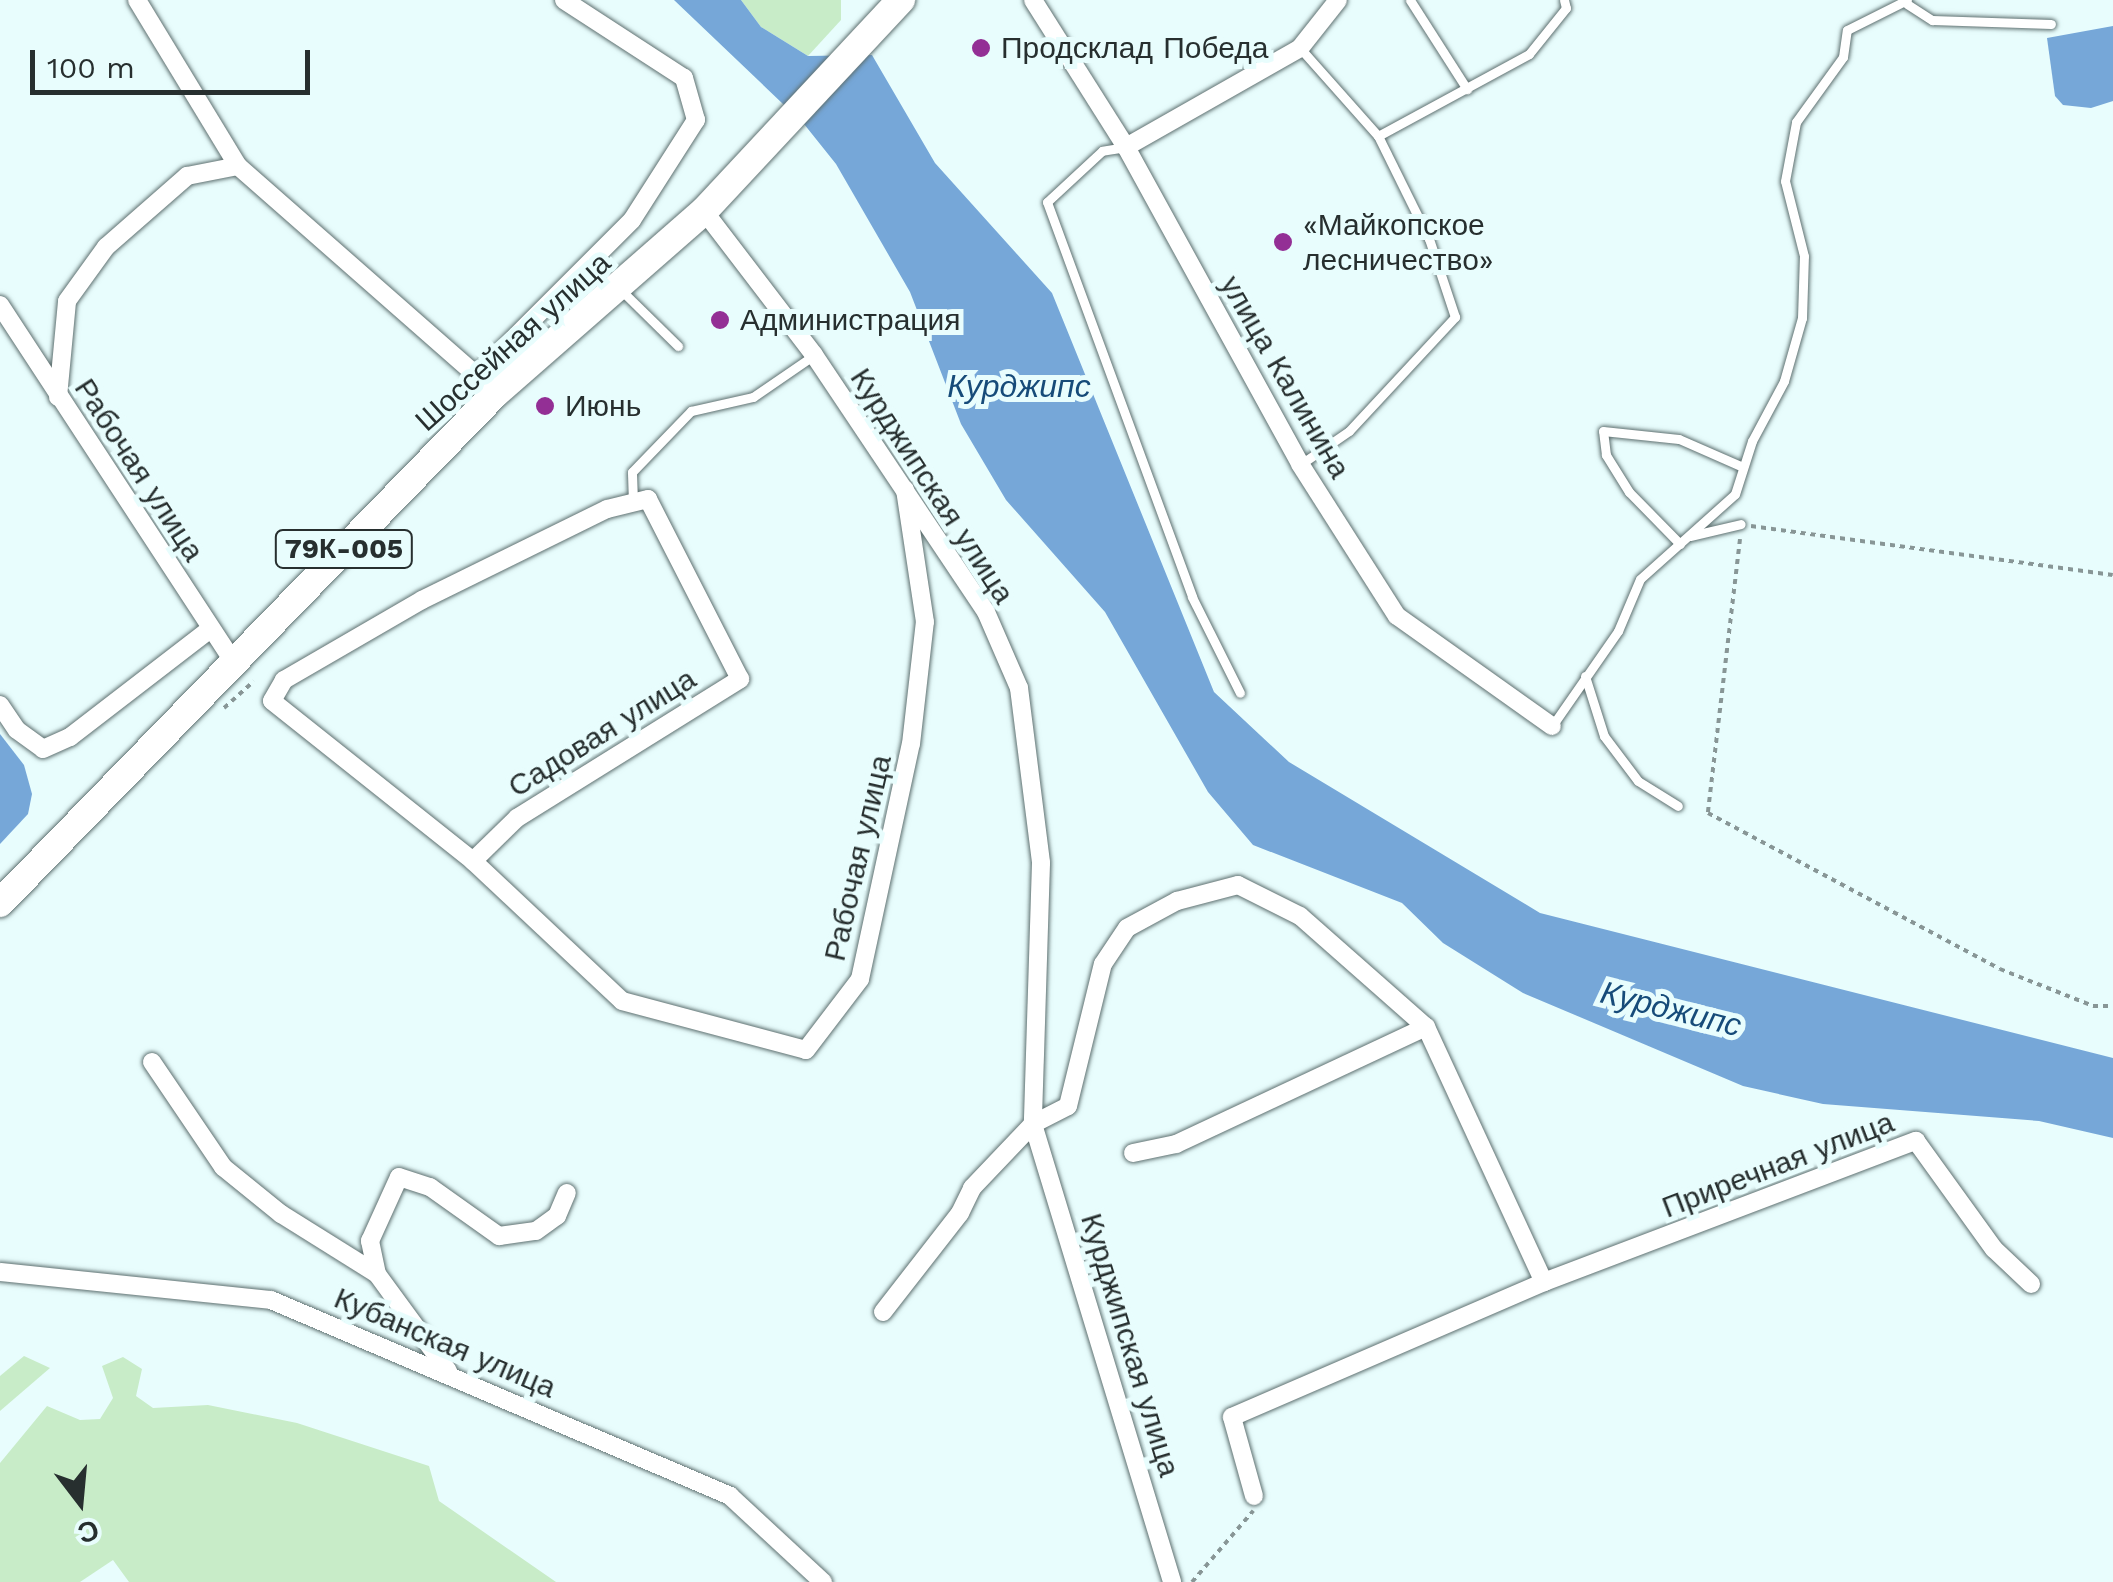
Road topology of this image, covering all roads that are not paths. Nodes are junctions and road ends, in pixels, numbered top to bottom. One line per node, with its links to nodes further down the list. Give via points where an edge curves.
1 (138, 0): 14 (street)
2 (564, 0): 20 (street, via 684,78 696,120 632,220)
3 (1338, 0): 10 (street)
4 (1410, 0): 11 (lane)
5 (1564, 0): 11 (lane, via 1566,8 1529,54)
6 (899, 2): 15 (main road, Шоссейная улица / 79К-005)
7 (1907, 2): 9 (lane, via 1932,20); 23 (lane, via 1847,30 1843,57 1796,122 1785,181 1804,256 1802,318 1784,381)
8 (1042, 3): 13 (street, улица Калинина)
9 (2052, 24)
10 (1300, 48): 12 (lane); 13 (street)
11 (1466, 89): 12 (lane)
12 (1378, 136): 22 (lane, via 1429,239 1456,317 1350,431)
13 (1126, 147): 22 (street, улица Калинина); 31 (lane, via 1102,151 1047,202 1192,596)
14 (238, 166): 20 (street); 21 (street, via 187,176 106,248 67,301)
15 (704, 211): 16 (main road, Шоссейная улица / 79К-005); 19 (street, Курджипская улица)
16 (621, 290): 18 (lane); 20 (main road, Шоссейная улица / 79К-005)
17 (0, 306): 21 (street, Рабочая улица)
18 (678, 346)
19 (814, 355): 24 (street, Курджипская улица); 25 (lane, via 753,397 691,411 632,472)
20 (486, 385): 29 (main road, Шоссейная улица / 79К-005)
21 (58, 398): 28 (street, Рабочая улица)
22 (1300, 464): 33 (street, улица Калинина, via 1397,616)
23 (1743, 468): 27 (lane, via 1735,494); 27 (lane, via 1679,439 1602,432 1606,455 1629,492)
24 (904, 490): 35 (street, Рабочая улица, via 925,622 912,744 860,979 806,1050 622,1001); 39 (street, Курджипская улица, via 986,612 1018,688 1040,864)
25 (633, 503): 35 (street, Садовая улица, via 648,499 740,679 517,818); 35 (street, Рабочая улица, via 606,509 422,600 284,680 272,700)
26 (1741, 524): 27 (lane)
27 (1684, 540): 30 (lane, via 1640,579 1618,631)
28 (210, 629): 29 (street, Рабочая улица); 32 (street, via 70,738 43,749 17,730)
29 (244, 672): 36 (main road, Шоссейная улица / 79К-005)
30 (1585, 676): 33 (lane); 34 (lane, via 1604,736 1638,781)
31 (1240, 693)
32 (0, 705)
33 (1552, 726)
34 (1678, 806)
35 (473, 861)
36 (0, 903)
37 (1426, 1028): 39 (street, via 1300,916 1238,885 1177,902 1127,928 1103,964 1068,1106); 40 (street, via 1176,1144); 44 (street)
38 (152, 1062): 43 (street, via 244,1188)
39 (1034, 1124): 46 (street, via 972,1188); 50 (street, Курджипская улица)
40 (1134, 1153)
41 (567, 1193): 43 (street, via 557,1216 536,1231 499,1236 430,1187 399,1177 370,1241)
42 (0, 1272): 47 (street, Кубанская улица, via 270,1300)
43 (377, 1274): 47 (street)
44 (1544, 1282): 45 (street, Приречная улица, via 1916,1141 1994,1249); 48 (street, Приречная улица, via 1232,1417)
45 (2031, 1284)
46 (883, 1312)
47 (450, 1374): 49 (street, Кубанская улица, via 730,1496)
48 (1254, 1496)
49 (823, 1582)
50 (1172, 1582)

